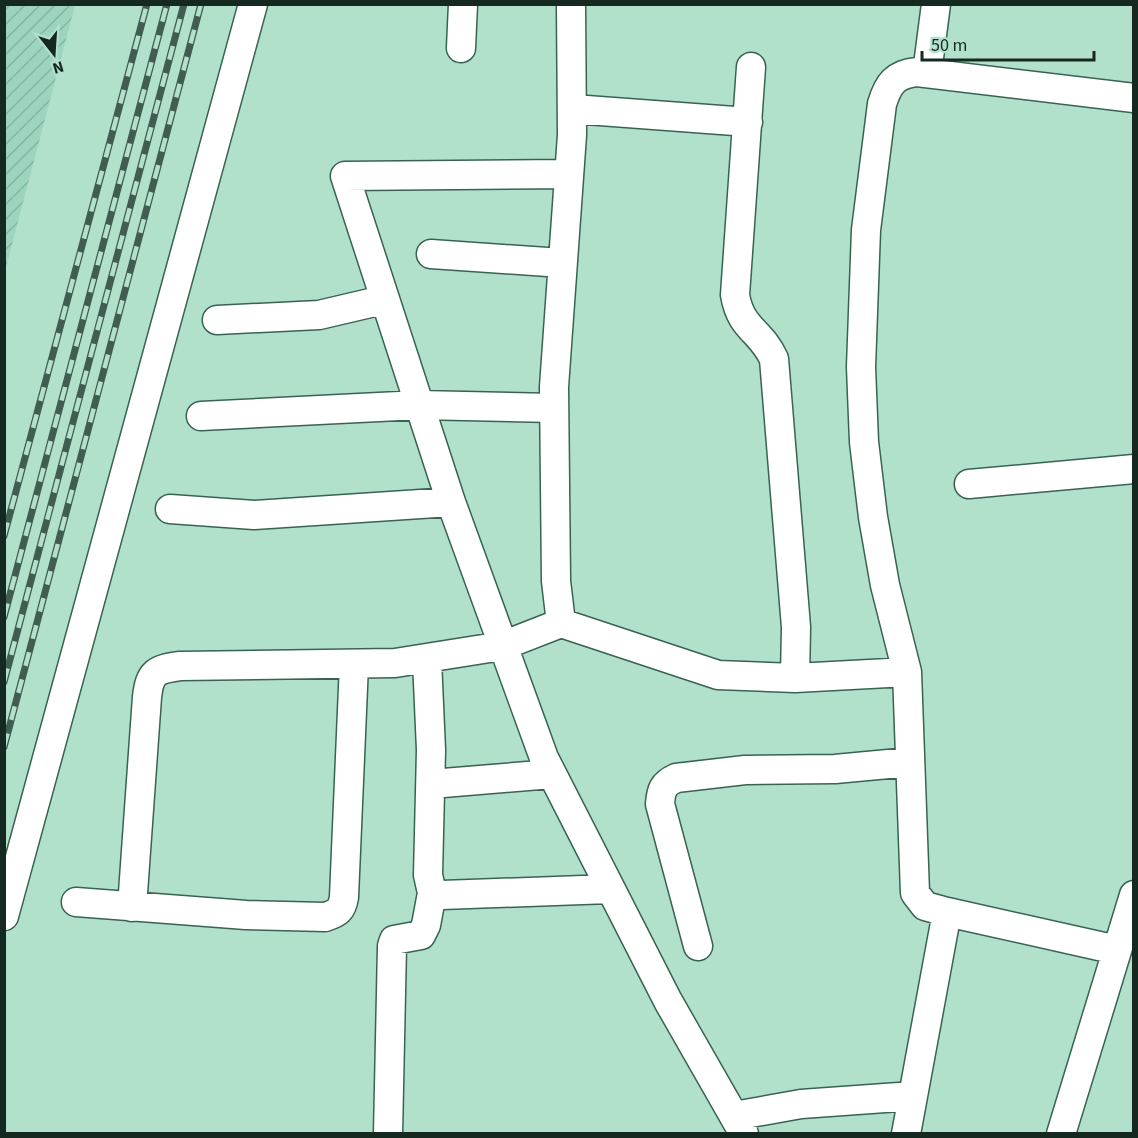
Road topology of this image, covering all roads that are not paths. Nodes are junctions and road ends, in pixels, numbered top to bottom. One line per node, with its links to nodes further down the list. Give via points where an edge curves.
1 (253, 4): 38 (street)
2 (463, 4): 5 (street)
3 (571, 4): 9 (street)
4 (936, 4): 7 (street)
5 (461, 48)
6 (751, 67): 10 (street)
7 (927, 73): 8 (street); 27 (street, via 896,77 882,104 866,230 861,367 864,442 885,585)
8 (1134, 98)
9 (573, 109): 10 (street); 11 (street)
10 (748, 122): 28 (street, via 735,295 744,324 768,345 774,359 796,627)
11 (569, 174): 13 (street); 14 (street, via 345,176)
12 (431, 254): 13 (street)
13 (562, 263): 17 (street)
14 (383, 300): 15 (street, via 319,315); 16 (street)
15 (217, 320)
16 (419, 405): 17 (street); 18 (street); 21 (street)
17 (554, 408): 23 (street, via 556,581)
18 (201, 416)
19 (1134, 469): 20 (street)
20 (969, 484)
21 (451, 502): 22 (street, via 254,515); 24 (street)
22 (170, 509)
23 (561, 623): 24 (street); 28 (street, via 718,675)
24 (502, 646): 25 (street); 30 (street)
25 (427, 660): 26 (street); 31 (street)
26 (354, 664): 36 (street, via 180,666 154,673 147,697); 36 (street, via 342,908 325,917)
27 (907, 672): 28 (street); 29 (street)
28 (795, 678)
29 (910, 762): 37 (street, via 915,893 925,906); 40 (street, via 836,769 745,770 668,782 661,790 660,804)
30 (552, 774): 31 (street); 32 (street)
31 (431, 784): 33 (street, via 428,875)
32 (610, 889): 33 (street); 42 (street)
33 (432, 893): 43 (street, via 421,935 399,937 392,946)
34 (1134, 895): 39 (street)
35 (76, 902): 36 (street)
36 (132, 907)
37 (947, 912): 39 (street); 41 (street)
38 (4, 916)
39 (1124, 939): 45 (street)
40 (698, 946)
41 (913, 1095): 42 (street, via 801,1104); 44 (street)
42 (739, 1125)
43 (388, 1134)
44 (906, 1134)
45 (1061, 1134)

